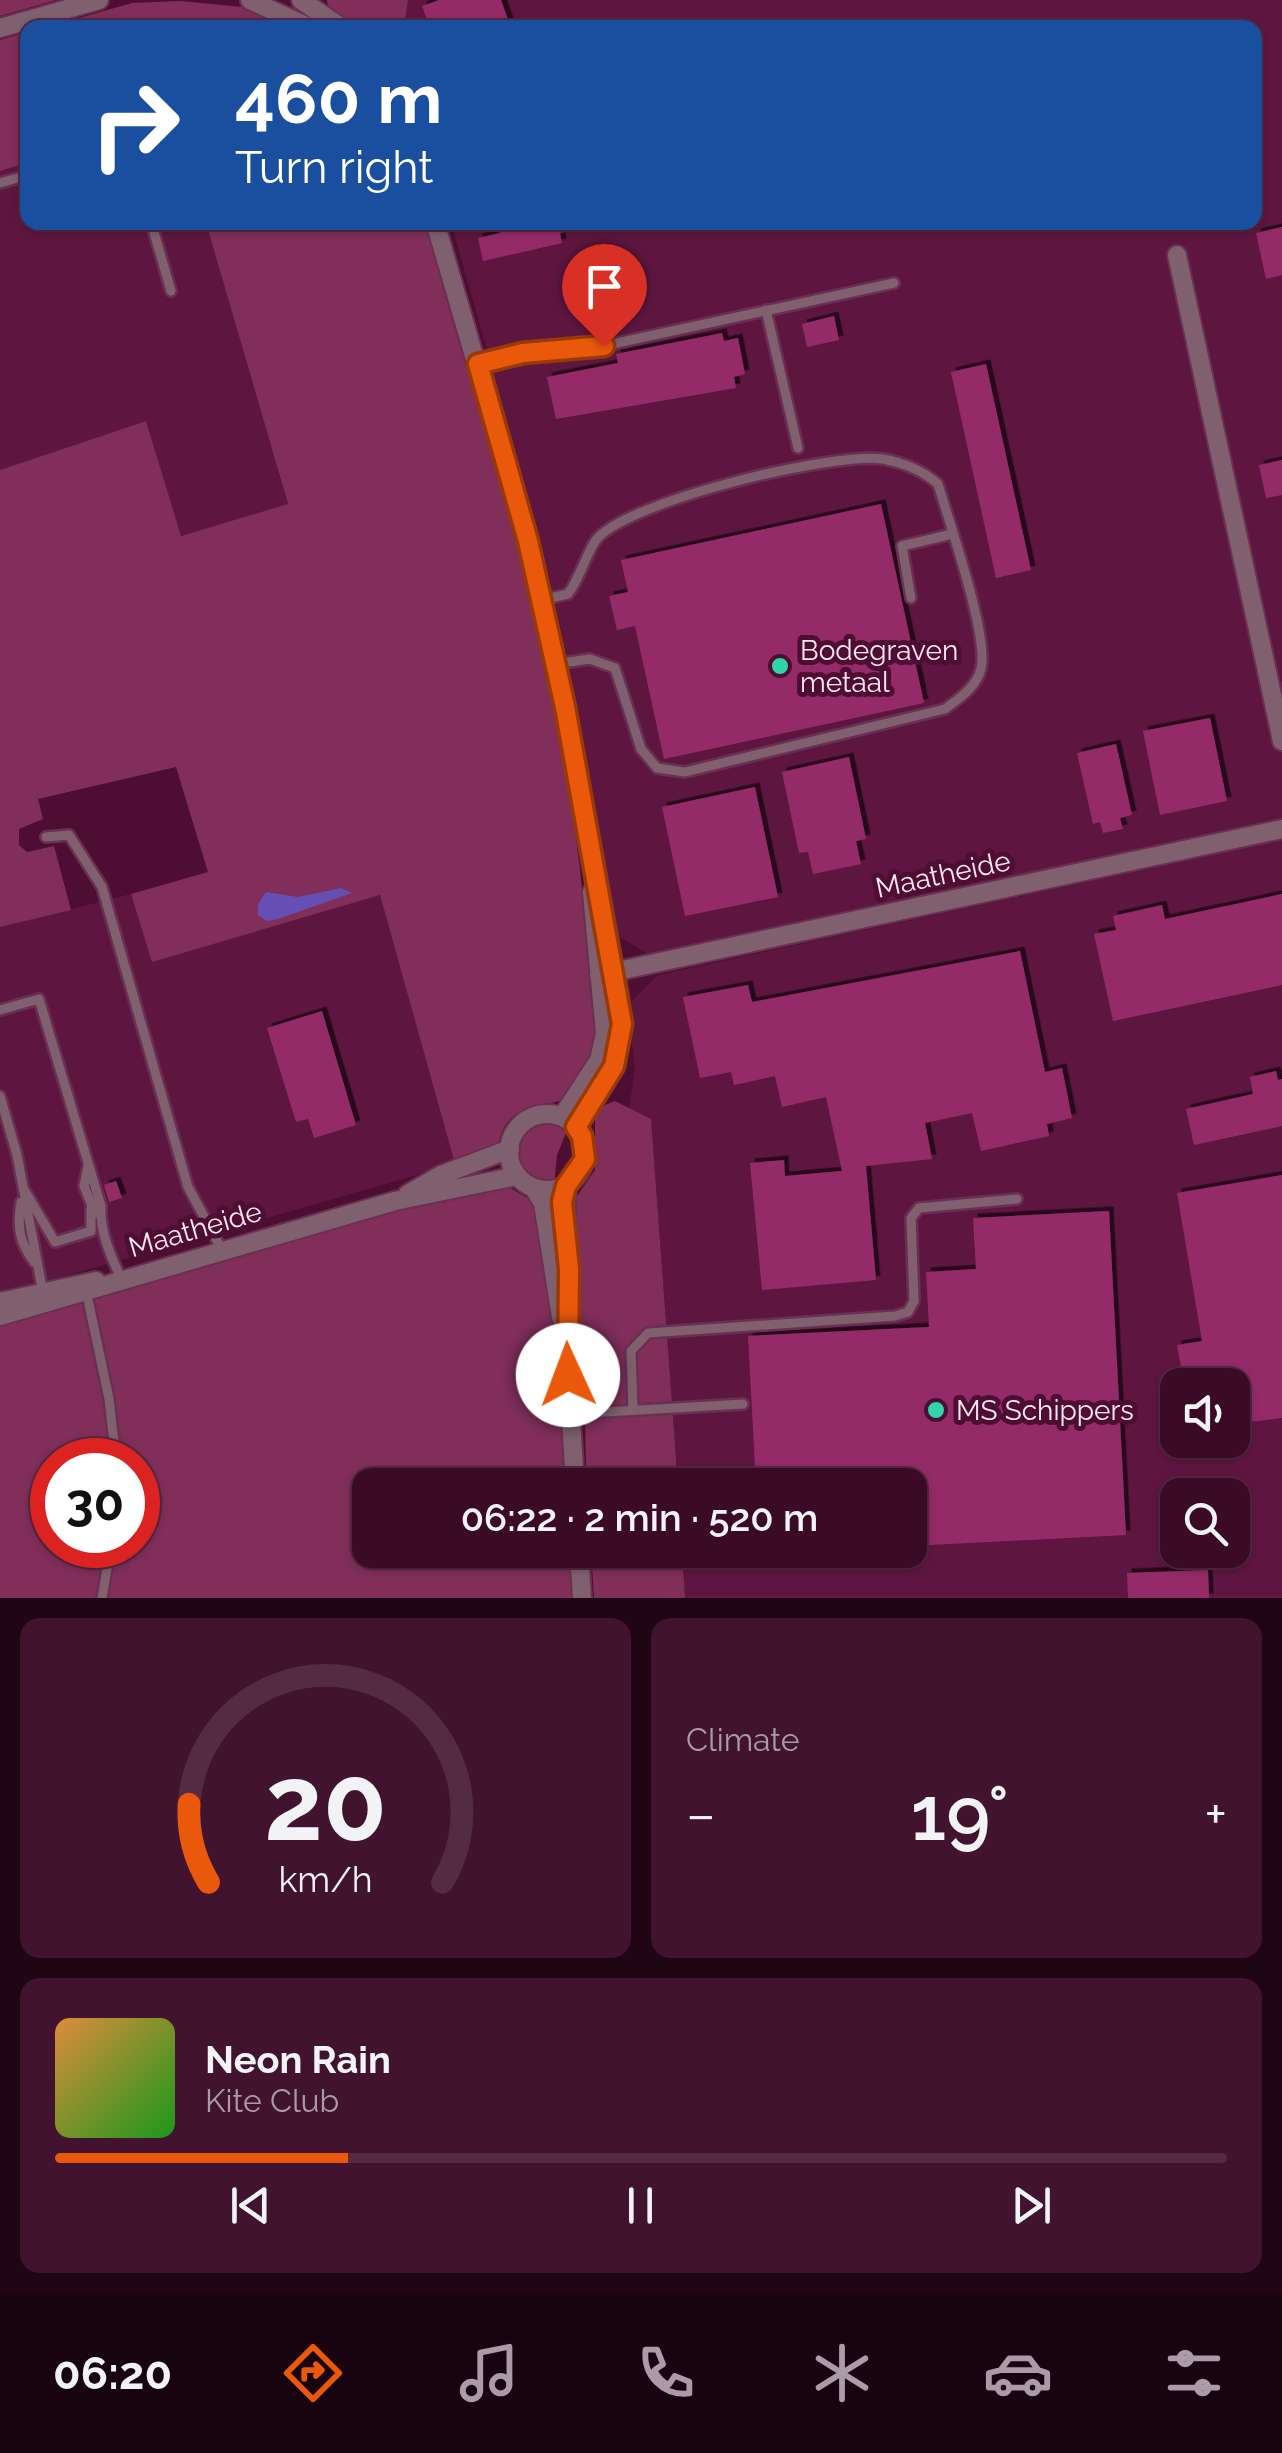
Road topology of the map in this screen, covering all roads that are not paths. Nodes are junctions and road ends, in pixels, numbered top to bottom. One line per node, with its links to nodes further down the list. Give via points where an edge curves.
1 (250, 0): 3 (street)
2 (99, 1): 4 (street)
3 (302, 9): 5 (street)
4 (29, 20)
5 (325, 20)
6 (154, 230): 10 (lane)
7 (437, 230): 12 (street)
8 (1177, 255): 18 (street)
9 (894, 283): 11 (lane)
10 (171, 291)
11 (766, 310): 12 (lane, via 604,346); 13 (lane)
12 (478, 364): 16 (street)
13 (798, 448)
14 (952, 534): 15 (lane, via 902,546); 16 (lane, via 938,484 925,472 880,459 807,468 639,510 596,540 568,594); 17 (lane, via 982,668 970,689 945,709 685,772 657,768 641,748 615,668 590,659)
15 (911, 598)
16 (541, 600): 17 (street)
17 (555, 664): 21 (street, via 592,852)
18 (1282, 741)
19 (1282, 829): 21 (street, Maatheide)
20 (46, 837): 35 (lane, via 68,835 102,888 188,1187)
21 (607, 974): 24 (street, via 622,1024 614,1066)
22 (0, 1010): 26 (lane, via 39,999)
23 (0, 1096): 30 (lane)
24 (569, 1122): 25 (street, via 550,1114 525,1121); 28 (street, via 582,1136 585,1159)
25 (510, 1149): 27 (street); 32 (street)
26 (88, 1164): 33 (lane, via 84,1186); 34 (lane)
27 (517, 1176): 29 (street); 32 (street, Maatheide)
28 (566, 1186): 29 (street); 41 (street)
29 (534, 1188): 41 (street, via 543,1203)
30 (23, 1190): 33 (lane, via 55,1242 91,1231); 38 (lane, via 18,1225)
31 (1017, 1199): 43 (lane, via 920,1208 911,1218 914,1300 908,1312 648,1333 631,1351)
32 (395, 1201): 35 (street, Maatheide)
33 (92, 1209): 34 (lane)
34 (100, 1219): 36 (lane)
35 (222, 1250): 36 (street, Maatheide)
36 (121, 1278): 37 (street, Maatheide)
37 (85, 1287): 38 (street, Maatheide); 45 (lane)
38 (44, 1298): 39 (street, Maatheide); 40 (street, Maatheide)
39 (0, 1302)
40 (0, 1316)
41 (566, 1336): 44 (street)
42 (743, 1404): 43 (lane)
43 (633, 1410): 44 (lane)
44 (570, 1414): 46 (street)
45 (112, 1438)
46 (574, 1468)
47 (107, 1568): 49 (lane)
48 (580, 1568): 50 (street)
49 (102, 1598)
50 (582, 1598)

